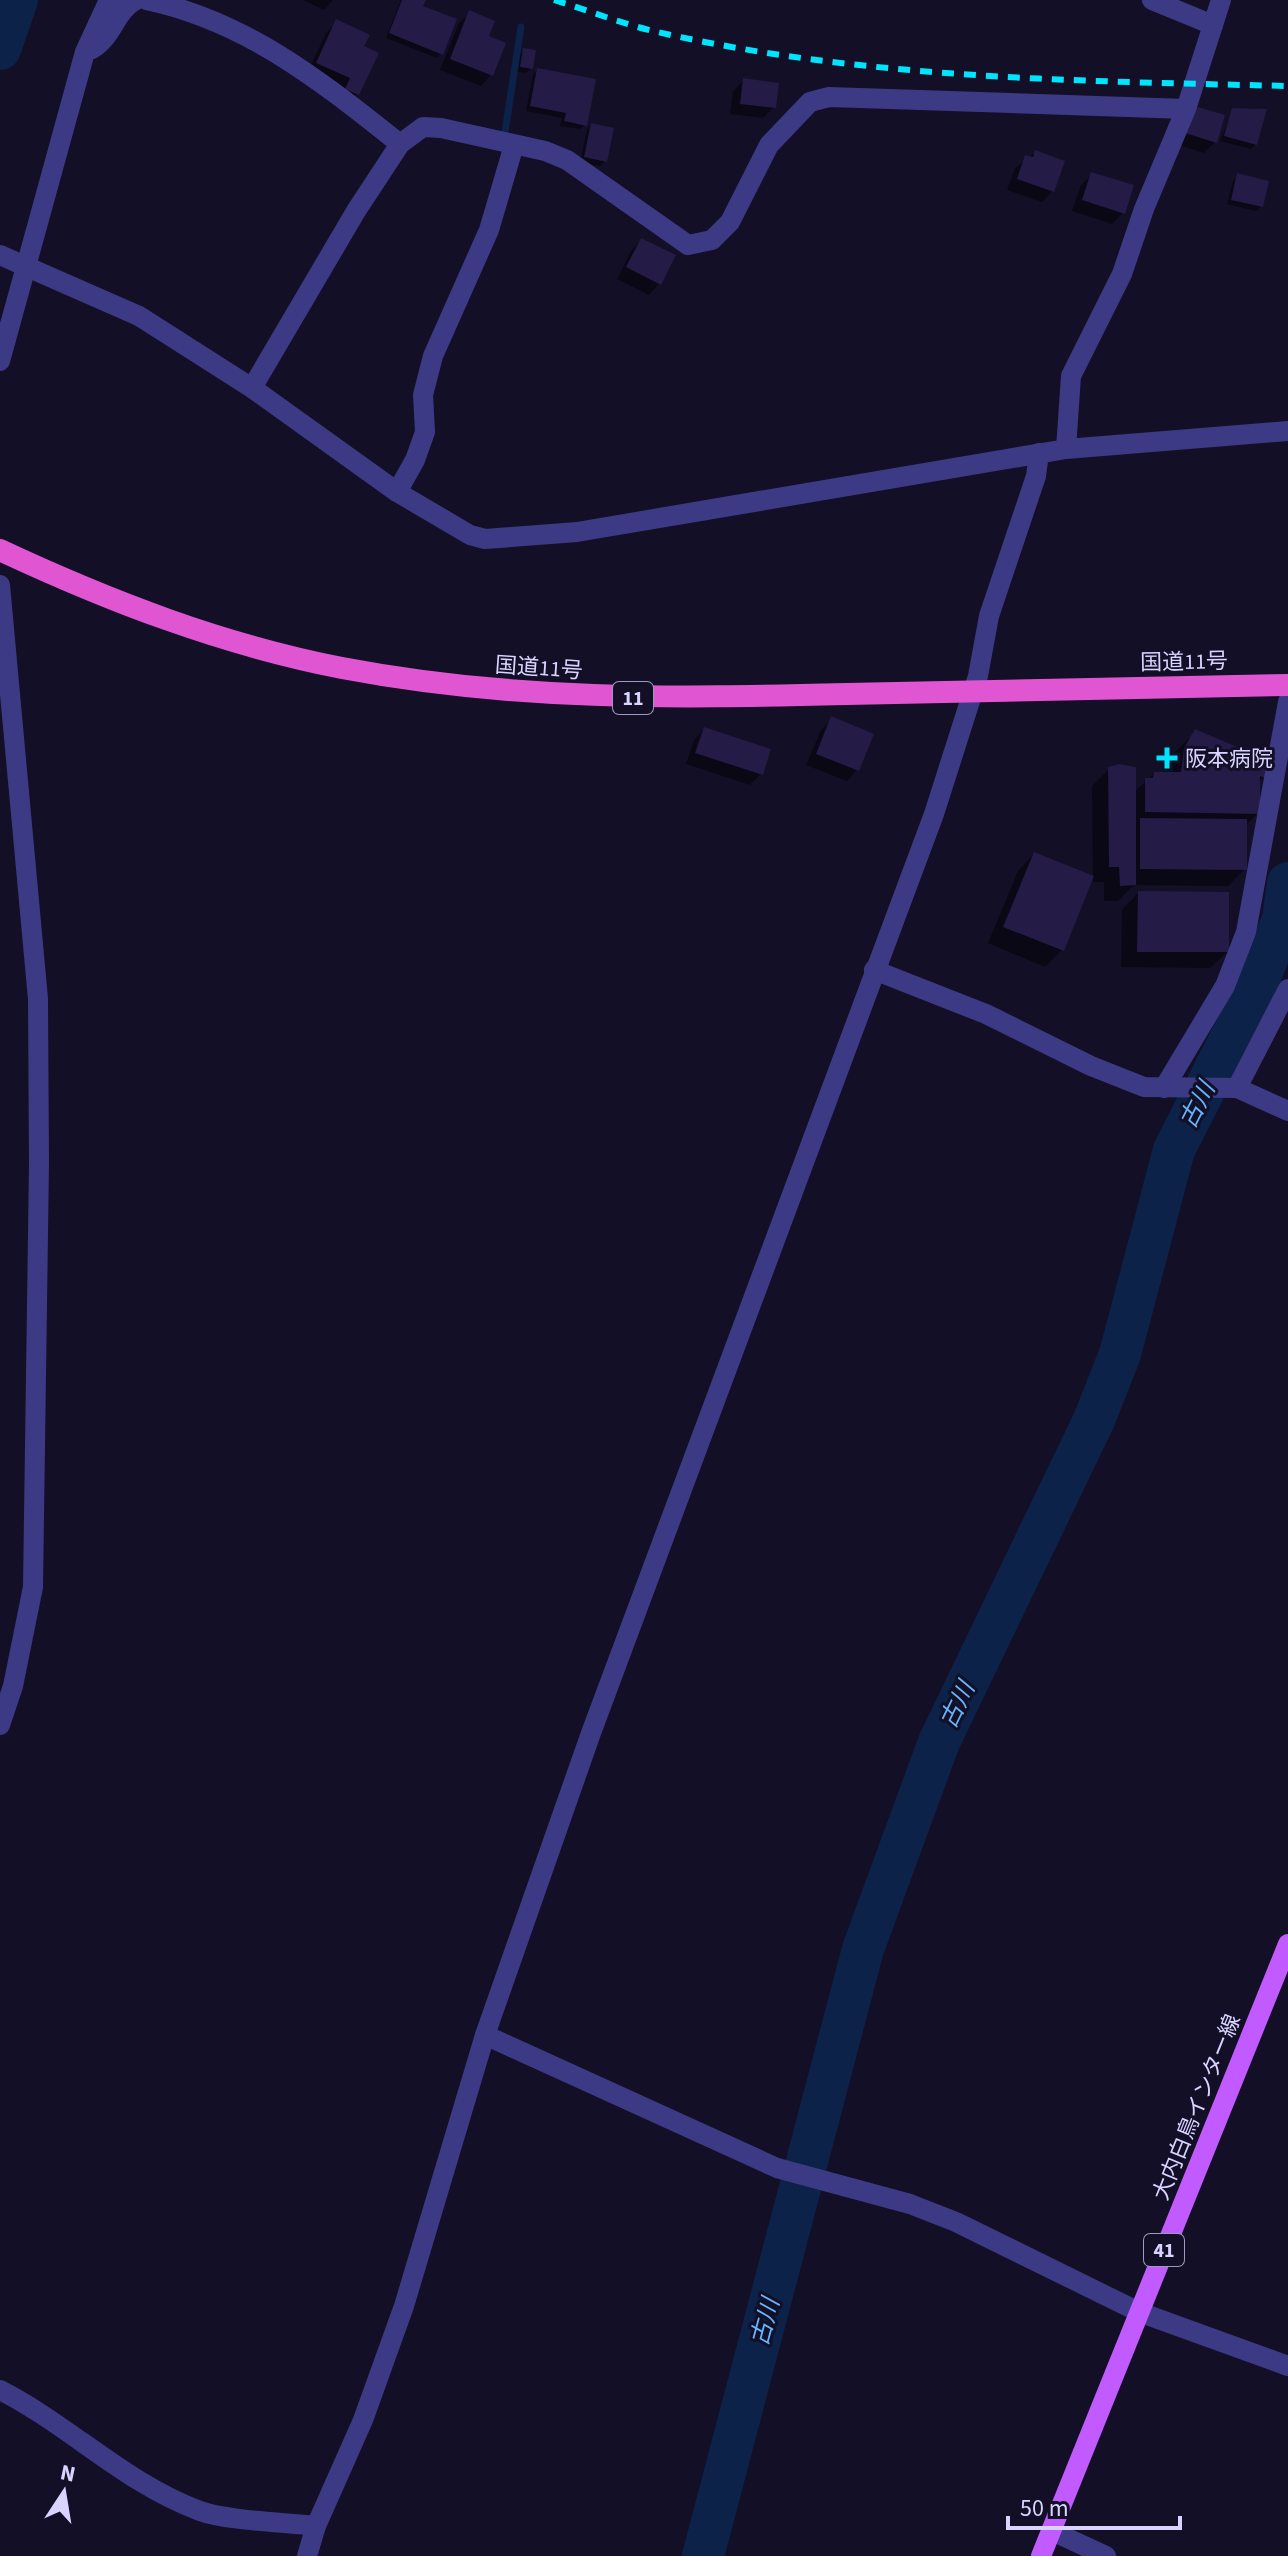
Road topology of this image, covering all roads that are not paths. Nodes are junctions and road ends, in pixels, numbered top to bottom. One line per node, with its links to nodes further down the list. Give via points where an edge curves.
1 (109, 0): 7 (street)
2 (136, 0): 7 (street, via 125,6 103,43)
3 (146, 0): 9 (street, via 285,55)
4 (1152, 0): 6 (street)
5 (1221, 0): 6 (street)
6 (1213, 25): 8 (street)
7 (85, 52): 11 (street)
8 (1186, 109): 10 (street, via 810,102 769,145 730,222 712,240 688,245 567,160); 15 (street, via 1122,274 1071,376)
9 (400, 144): 10 (street, via 423,127); 13 (street)
10 (514, 145): 17 (street, via 489,230 433,356 423,395 425,432)
11 (15, 261): 12 (street); 13 (street, via 139,316)
12 (0, 361)
13 (252, 388): 17 (street)
14 (1288, 431): 15 (street)
15 (1066, 449): 16 (street)
16 (1039, 453): 17 (street, via 505,540 470,535); 21 (street, via 989,616)
17 (397, 492)
18 (0, 550): 21 (highway, 国道11号 / 11, via 81,588 250,645 340,667 462,687 628,698)
19 (0, 585): 28 (street, via 38,999 39,1163 33,1587)
20 (1288, 685): 21 (highway, 国道11号 / 11)
21 (972, 692): 23 (street, via 934,814)
22 (1288, 702): 25 (street, via 1246,932 1225,986)
23 (874, 970): 25 (street, via 986,1014 1091,1066 1144,1087); 30 (street, via 591,1733)
24 (1288, 989): 26 (street)
25 (1171, 1088): 26 (street)
26 (1232, 1088): 27 (street)
27 (1288, 1111)
28 (0, 1725)
29 (1288, 1944): 31 (main road, 大内白鳥インター線 / 41)
30 (485, 2035): 31 (street, via 777,2168 956,2222); 34 (street, via 404,2306 363,2420)
31 (1139, 2312): 32 (street); 35 (main road, 大内白鳥インター線 / 41)
32 (1288, 2366)
33 (0, 2390): 34 (street, via 43,2411 116,2467 201,2511)
34 (316, 2526): 36 (street)
35 (1052, 2531): 37 (main road, 大内白鳥インター線 / 41); 38 (street)
36 (307, 2556)
37 (1041, 2556)
38 (1106, 2556)

